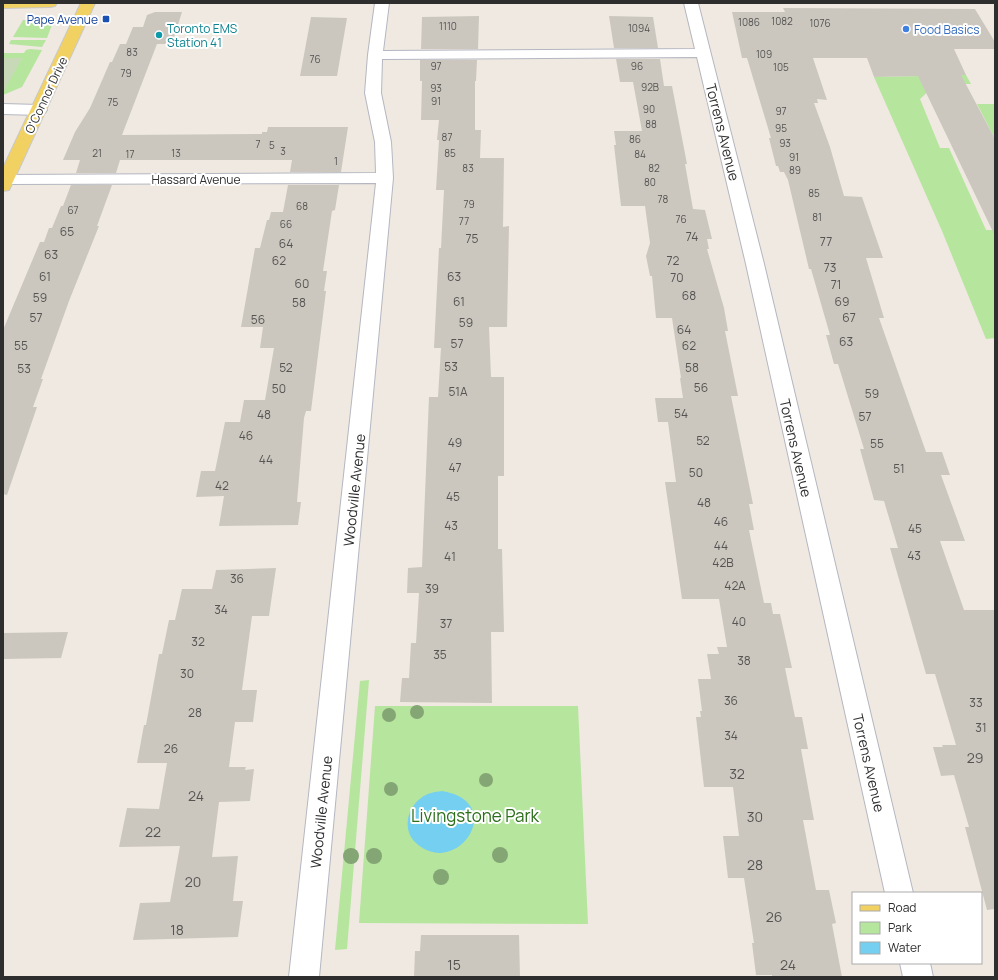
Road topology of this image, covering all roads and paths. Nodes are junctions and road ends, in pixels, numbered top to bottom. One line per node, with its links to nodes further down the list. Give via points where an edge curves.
1 (50, 3): 5 (main road)
2 (88, 3): 9 (main road, O'Connor Drive)
3 (382, 3): 7 (street, Woodville Avenue)
4 (691, 3): 6 (street, Torrens Avenue)
5 (3, 4)
6 (703, 53): 7 (street); 12 (street, Torrens Avenue, via 755,264)
7 (375, 55): 10 (street, Woodville Avenue, via 373,93 383,142)
8 (3, 109): 9 (street)
9 (39, 110): 11 (main road, O'Connor Drive)
10 (385, 178): 11 (street, Hassard Avenue); 14 (street, Woodville Avenue)
11 (5, 182)
12 (898, 892)
13 (914, 964): 15 (street)
14 (304, 977)
15 (918, 977)

